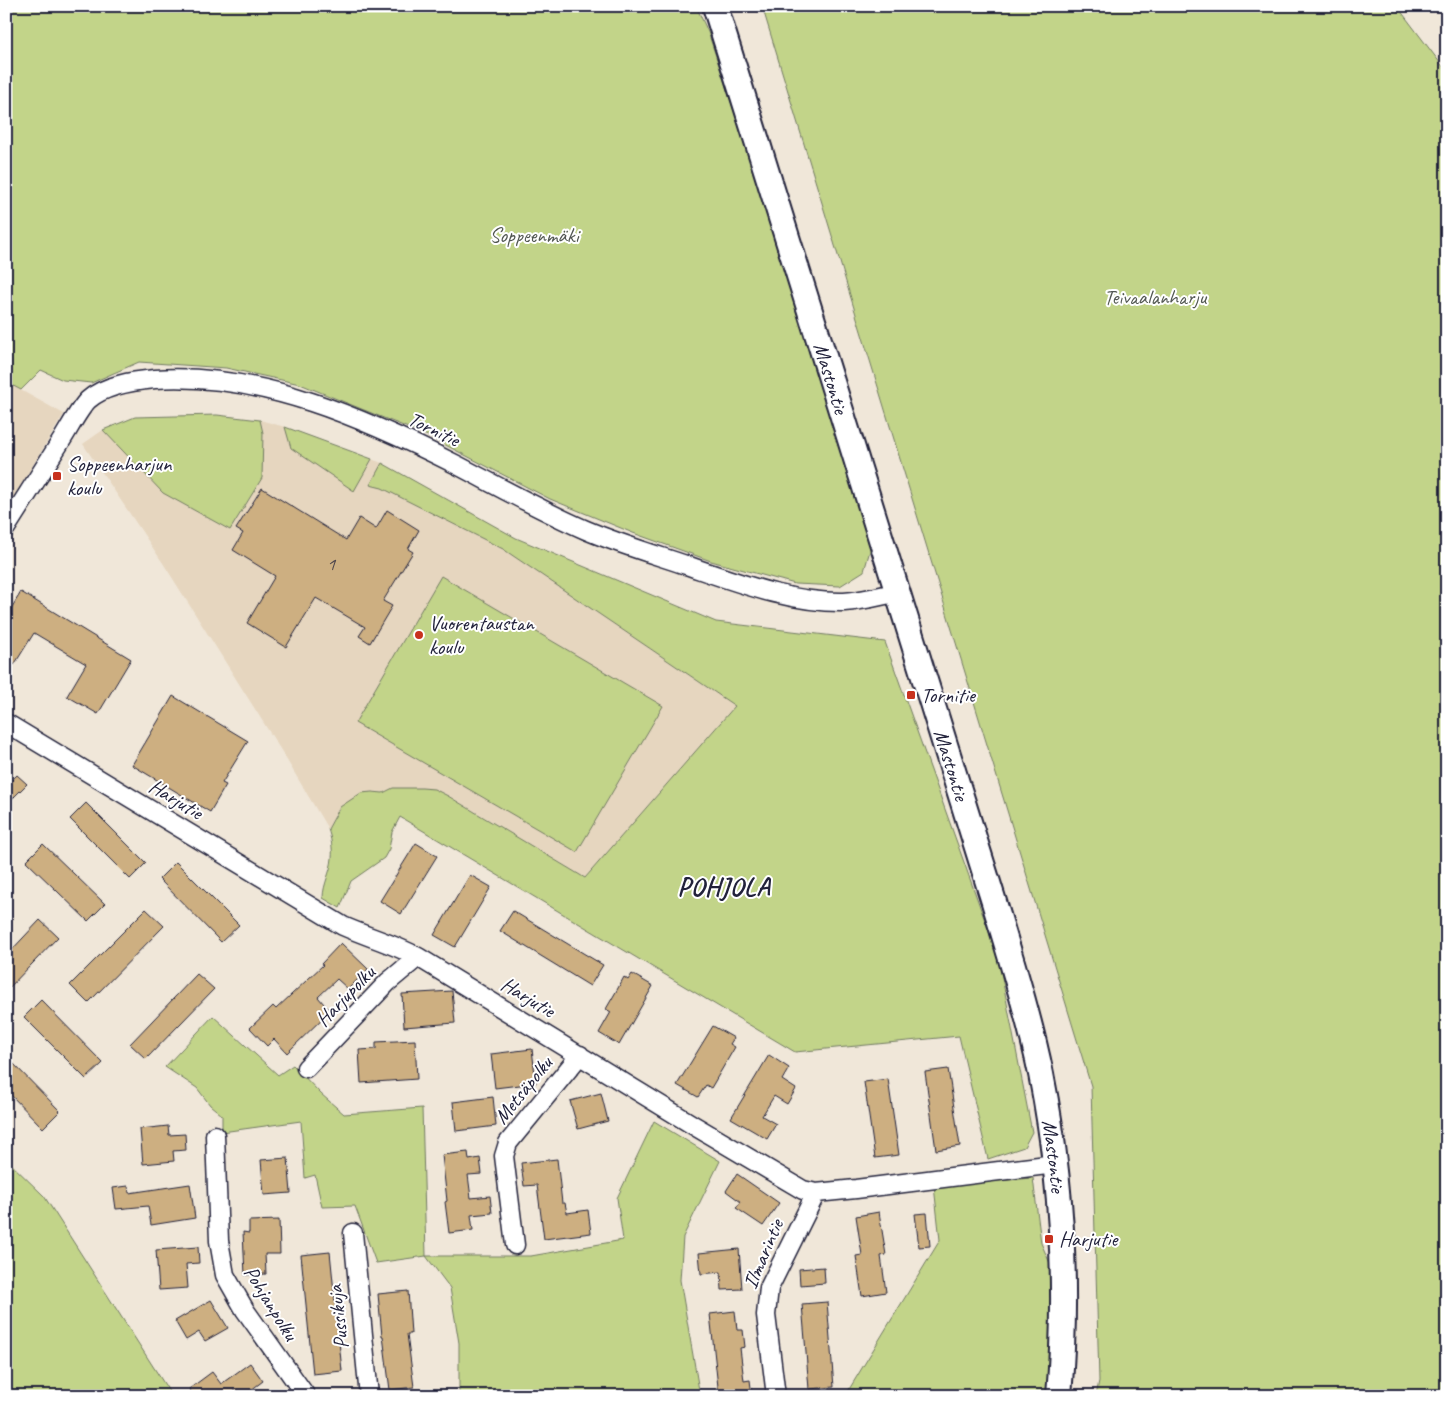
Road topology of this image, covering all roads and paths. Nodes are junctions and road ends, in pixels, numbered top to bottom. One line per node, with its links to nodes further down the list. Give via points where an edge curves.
1 (715, 6): 3 (main road, Mastontie)
2 (6, 528): 3 (street, Tornitie, via 88,400 131,382 192,379 240,384 327,408 394,435 587,530 756,588 801,598 841,602)
3 (899, 592): 9 (main road, Mastontie, via 1022,998 1041,1073)
4 (6, 723): 5 (street, Harjutie, via 343,926)
5 (418, 957): 6 (street, Harjutie); 7 (street, Harjupolku, via 388,982)
6 (580, 1055): 10 (street, Harjutie, via 785,1180); 12 (street, Metsäpolku, via 508,1143 504,1156)
7 (306, 1068)
8 (215, 1135): 13 (street, Pohjanpolku, via 219,1241 225,1275 245,1310)
9 (1055, 1164): 10 (street, Harjutie); 16 (main road, Mastontie, via 1064,1276)
10 (816, 1193): 15 (street, Ilmarintie, via 769,1288 766,1315)
11 (353, 1233): 14 (street, Pussikuja)
12 (514, 1245)
13 (306, 1396)
14 (369, 1396)
15 (776, 1396)
16 (1059, 1396)

